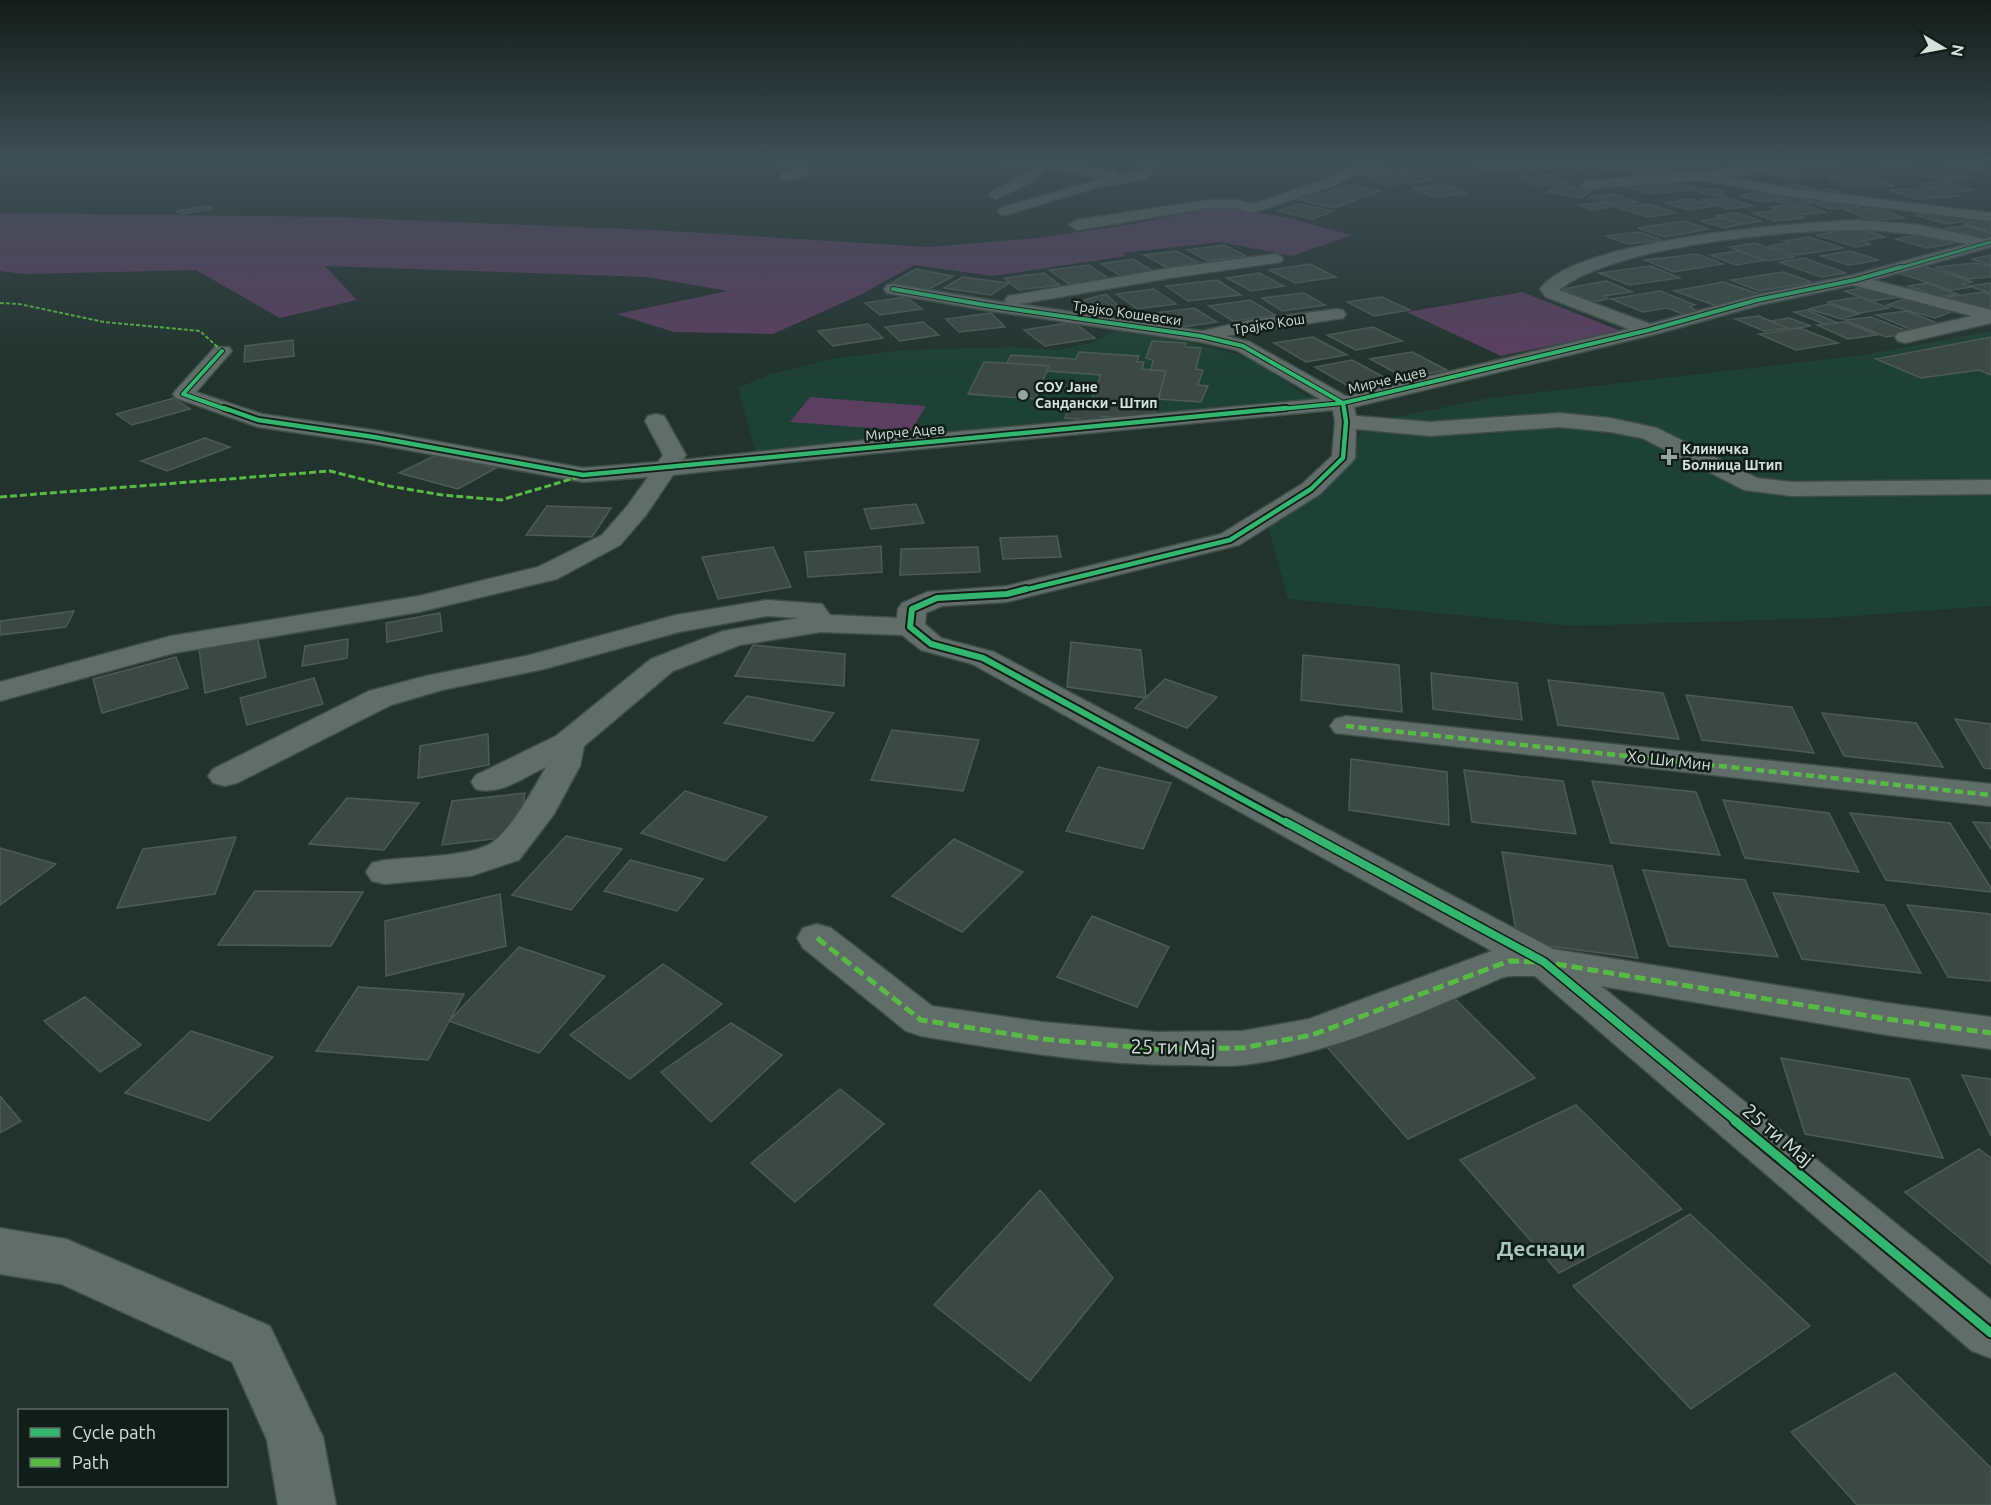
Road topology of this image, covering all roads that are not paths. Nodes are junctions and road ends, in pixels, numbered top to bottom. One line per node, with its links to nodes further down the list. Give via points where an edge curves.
1 (1790, 228): 10 (street, via 1643,250 1583,266 1549,289)
2 (1908, 228): 3 (street)
3 (1988, 243): 5 (street, Мирче Ацев)
4 (1275, 259): 7 (street)
5 (1855, 280): 9 (street); 10 (street, Мирче Ацев, via 1757,300)
6 (893, 289): 7 (street, Трајко Кошевски)
7 (985, 305): 11 (street, Трајко Кошевски)
8 (1337, 314): 11 (street, Трајко Кош)
9 (1991, 316): 12 (street)
10 (1649, 330): 14 (street, Мирче Ацев)
11 (1201, 336): 14 (street, Трајко Кошевски, via 1243,346)
12 (1905, 337)
13 (222, 351): 16 (street, Мирче Ацев, via 183,394 258,420 583,475)
14 (1344, 412): 16 (street, Мирче Ацев, via 867,447); 17 (street, via 1430,429 1560,420 1610,425 1649,433 1752,485 1791,489); 19 (street, via 1343,458 1311,489 1230,540 1007,594 937,598 912,609)
15 (656, 421): 16 (street, via 675,455)
16 (665, 469): 20 (street, via 611,540 547,573 419,604 171,645)
17 (1991, 487)
18 (822, 623): 19 (street); 22 (street, via 733,637 662,665); 23 (street, via 812,610 767,608 676,624 533,663 437,682 381,698)
19 (910, 627): 28 (street, via 931,644 993,663)
20 (0, 692)
21 (1346, 726): 25 (street, Хо Ши Мин)
22 (568, 743): 24 (street); 26 (street, via 563,766 536,814 506,851 471,864)
23 (225, 776)
24 (488, 782)
25 (1991, 795)
26 (385, 872)
27 (817, 938): 28 (street, 25 ти Мај, via 921,1020 1042,1039 1156,1049 1242,1048 1312,1035 1433,992 1488,967 1509,961)
28 (1544, 962): 29 (street, 25 ти Мај, via 1876,1018); 31 (street, 25 ти Мај)
29 (1991, 1033)
30 (0, 1251): 32 (street, via 66,1262 252,1344 295,1437)
31 (1991, 1333)
32 (307, 1505)

